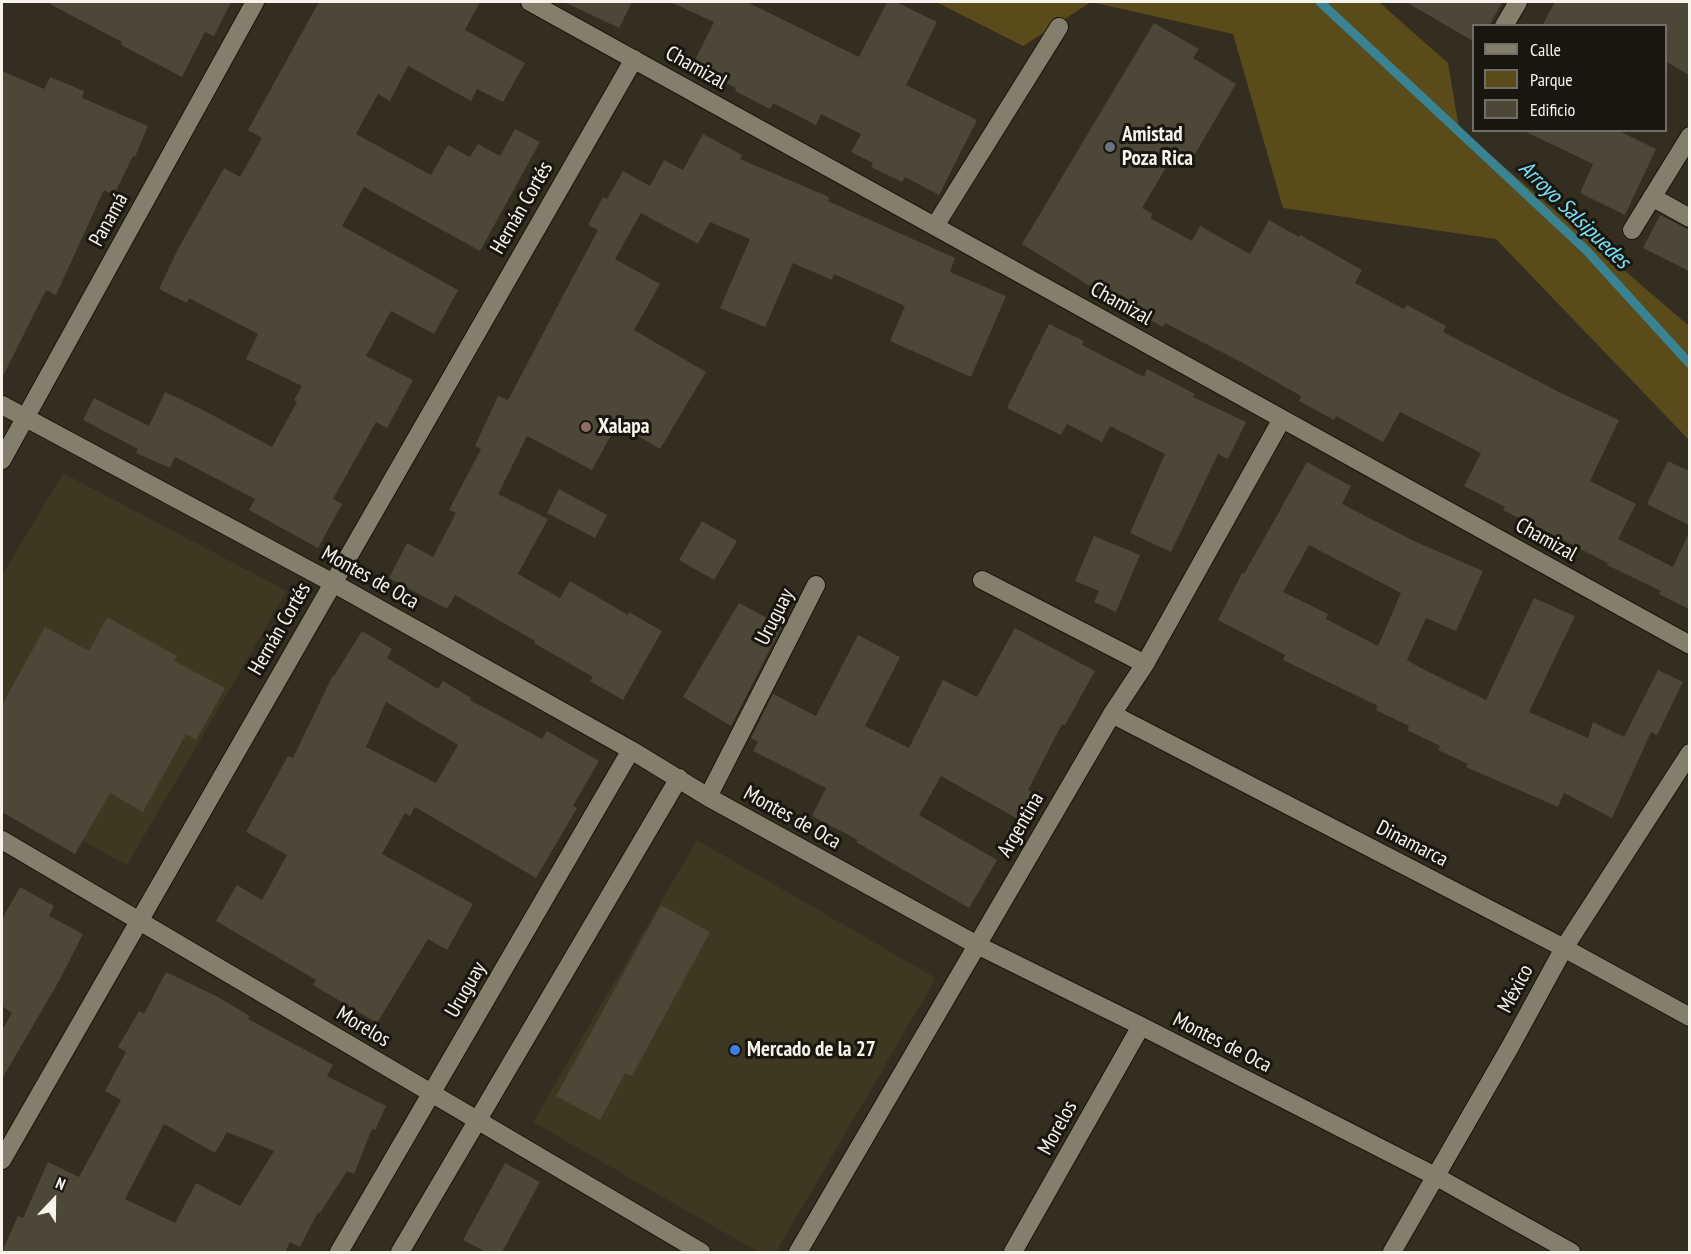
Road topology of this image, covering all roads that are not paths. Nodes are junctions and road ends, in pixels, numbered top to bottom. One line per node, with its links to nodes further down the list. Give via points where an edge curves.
1 (255, 2): 13 (street, Panamá)
2 (531, 2): 6 (street, Chamizal)
3 (1518, 2): 4 (street)
4 (1505, 24)
5 (1059, 27): 10 (street)
6 (634, 59): 10 (street, Chamizal); 17 (street, Hernán Cortés)
7 (1689, 136): 8 (street)
8 (1652, 197): 9 (street); 11 (street)
9 (1689, 218)
10 (935, 226): 14 (street, Chamizal)
11 (1632, 230)
12 (2, 405): 13 (street, Montes de Oca)
13 (26, 418): 15 (street, Panamá); 17 (street, Montes de Oca)
14 (1282, 419): 19 (street, Chamizal); 20 (street, Argentina)
15 (2, 460)
16 (982, 580): 20 (street)
17 (333, 583): 22 (street, Montes de Oca); 27 (street, Hernán Cortés)
18 (816, 585): 25 (street, Uruguay)
19 (1689, 645)
20 (1145, 664): 21 (street, Argentina)
21 (1112, 714): 28 (street, Argentina); 29 (street, Dinamarca)
22 (631, 750): 24 (street, Montes de Oca); 32 (street, Uruguay)
23 (1689, 753): 29 (street, México)
24 (679, 778): 25 (street, Montes de Oca); 33 (street)
25 (708, 797): 28 (street, Montes de Oca)
26 (2, 840): 27 (street, Morelos)
27 (139, 920): 32 (street, Morelos); 34 (street, Hernán Cortés)
28 (977, 945): 31 (street, Montes de Oca); 40 (street, Argentina)
29 (1564, 948): 30 (street, Dinamarca); 35 (street, México)
30 (1689, 1017)
31 (1141, 1026): 35 (street, Montes de Oca); 41 (street, Morelos)
32 (432, 1094): 33 (street, Morelos); 37 (street, Uruguay)
33 (477, 1120): 38 (street); 39 (street, Morelos)
34 (2, 1160)
35 (1437, 1177): 36 (street, Montes de Oca); 42 (street, México)
36 (1538, 1245): 43 (street, Montes de Oca)
37 (339, 1252)
38 (400, 1252)
39 (701, 1252)
40 (798, 1252)
41 (1013, 1252)
42 (1392, 1252)
43 (1571, 1252)

